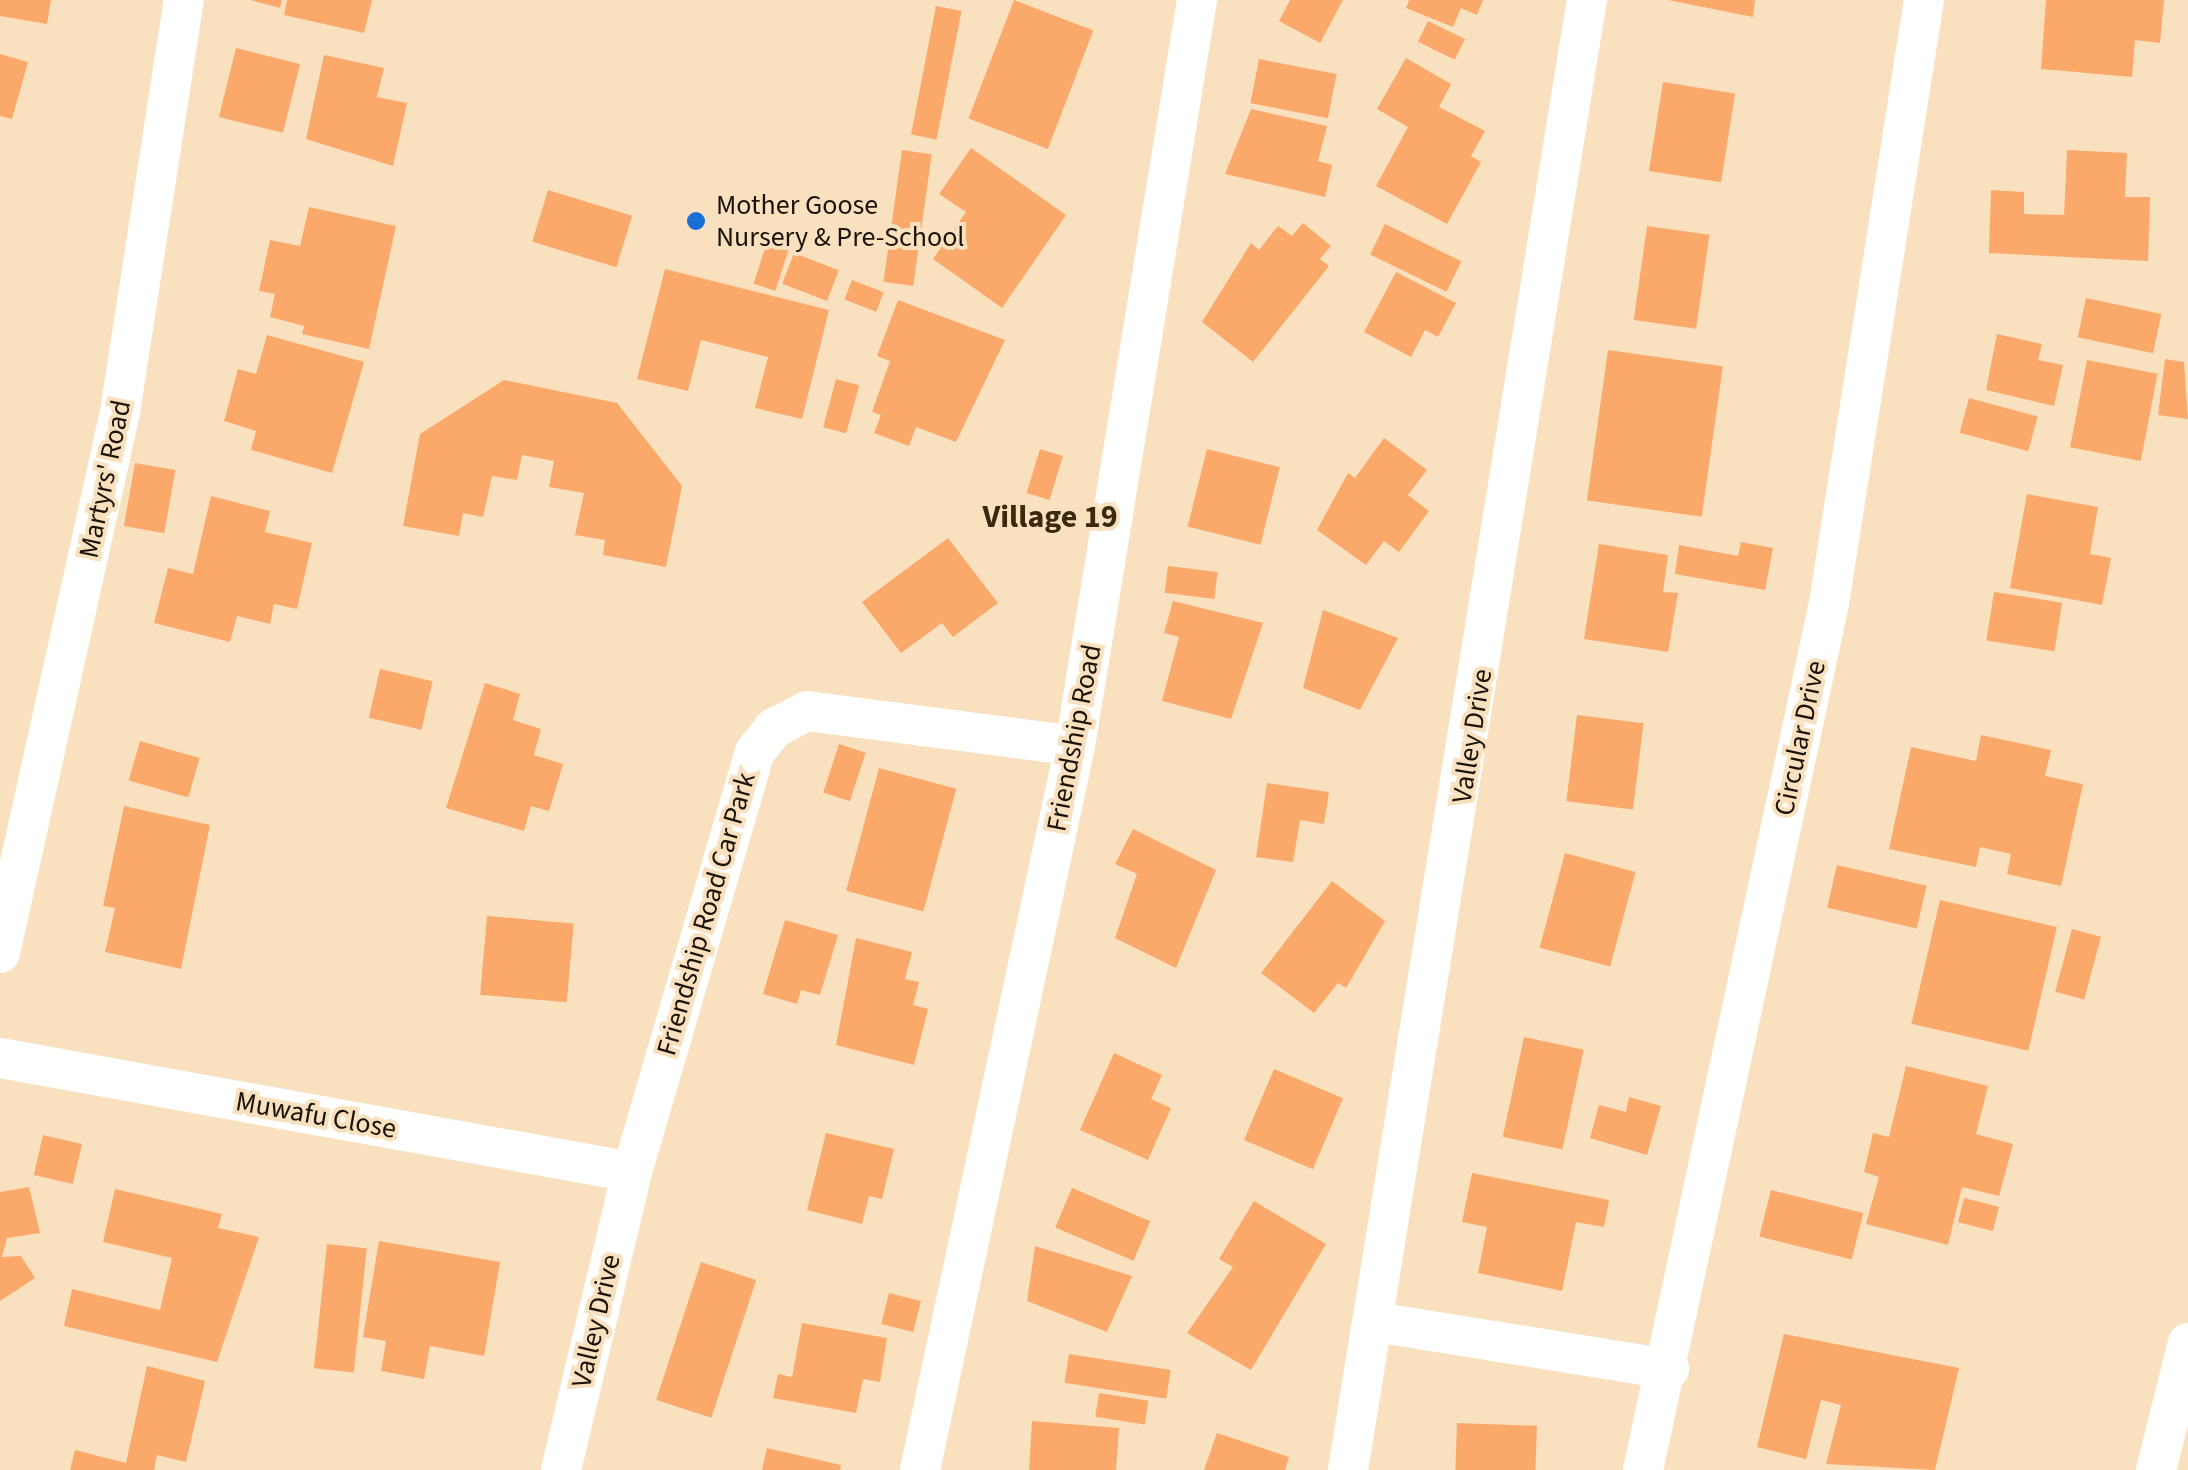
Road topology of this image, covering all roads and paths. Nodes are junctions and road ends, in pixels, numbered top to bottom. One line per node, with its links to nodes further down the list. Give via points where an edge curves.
1 (184, 0): 6 (street, Martyrs' Road, via 120,412)
2 (1197, 0): 5 (street, Friendship Road)
3 (1587, 0): 9 (street, Valley Drive)
4 (1924, 0): 11 (street, Circular Drive, via 1829,603)
5 (1075, 746): 8 (street, Friendship Road Car Park, via 807,711 774,728 744,775); 13 (street, Friendship Road)
6 (0, 953)
7 (0, 1058): 8 (street, Muwafu Close)
8 (632, 1172): 12 (street, Valley Drive)
9 (1375, 1322): 11 (street); 14 (street, Valley Drive)
10 (2188, 1344): 16 (street)
11 (1669, 1369): 15 (street, Circular Drive)
12 (561, 1470)
13 (920, 1470)
14 (1348, 1470)
15 (1643, 1470)
16 (2156, 1470)

